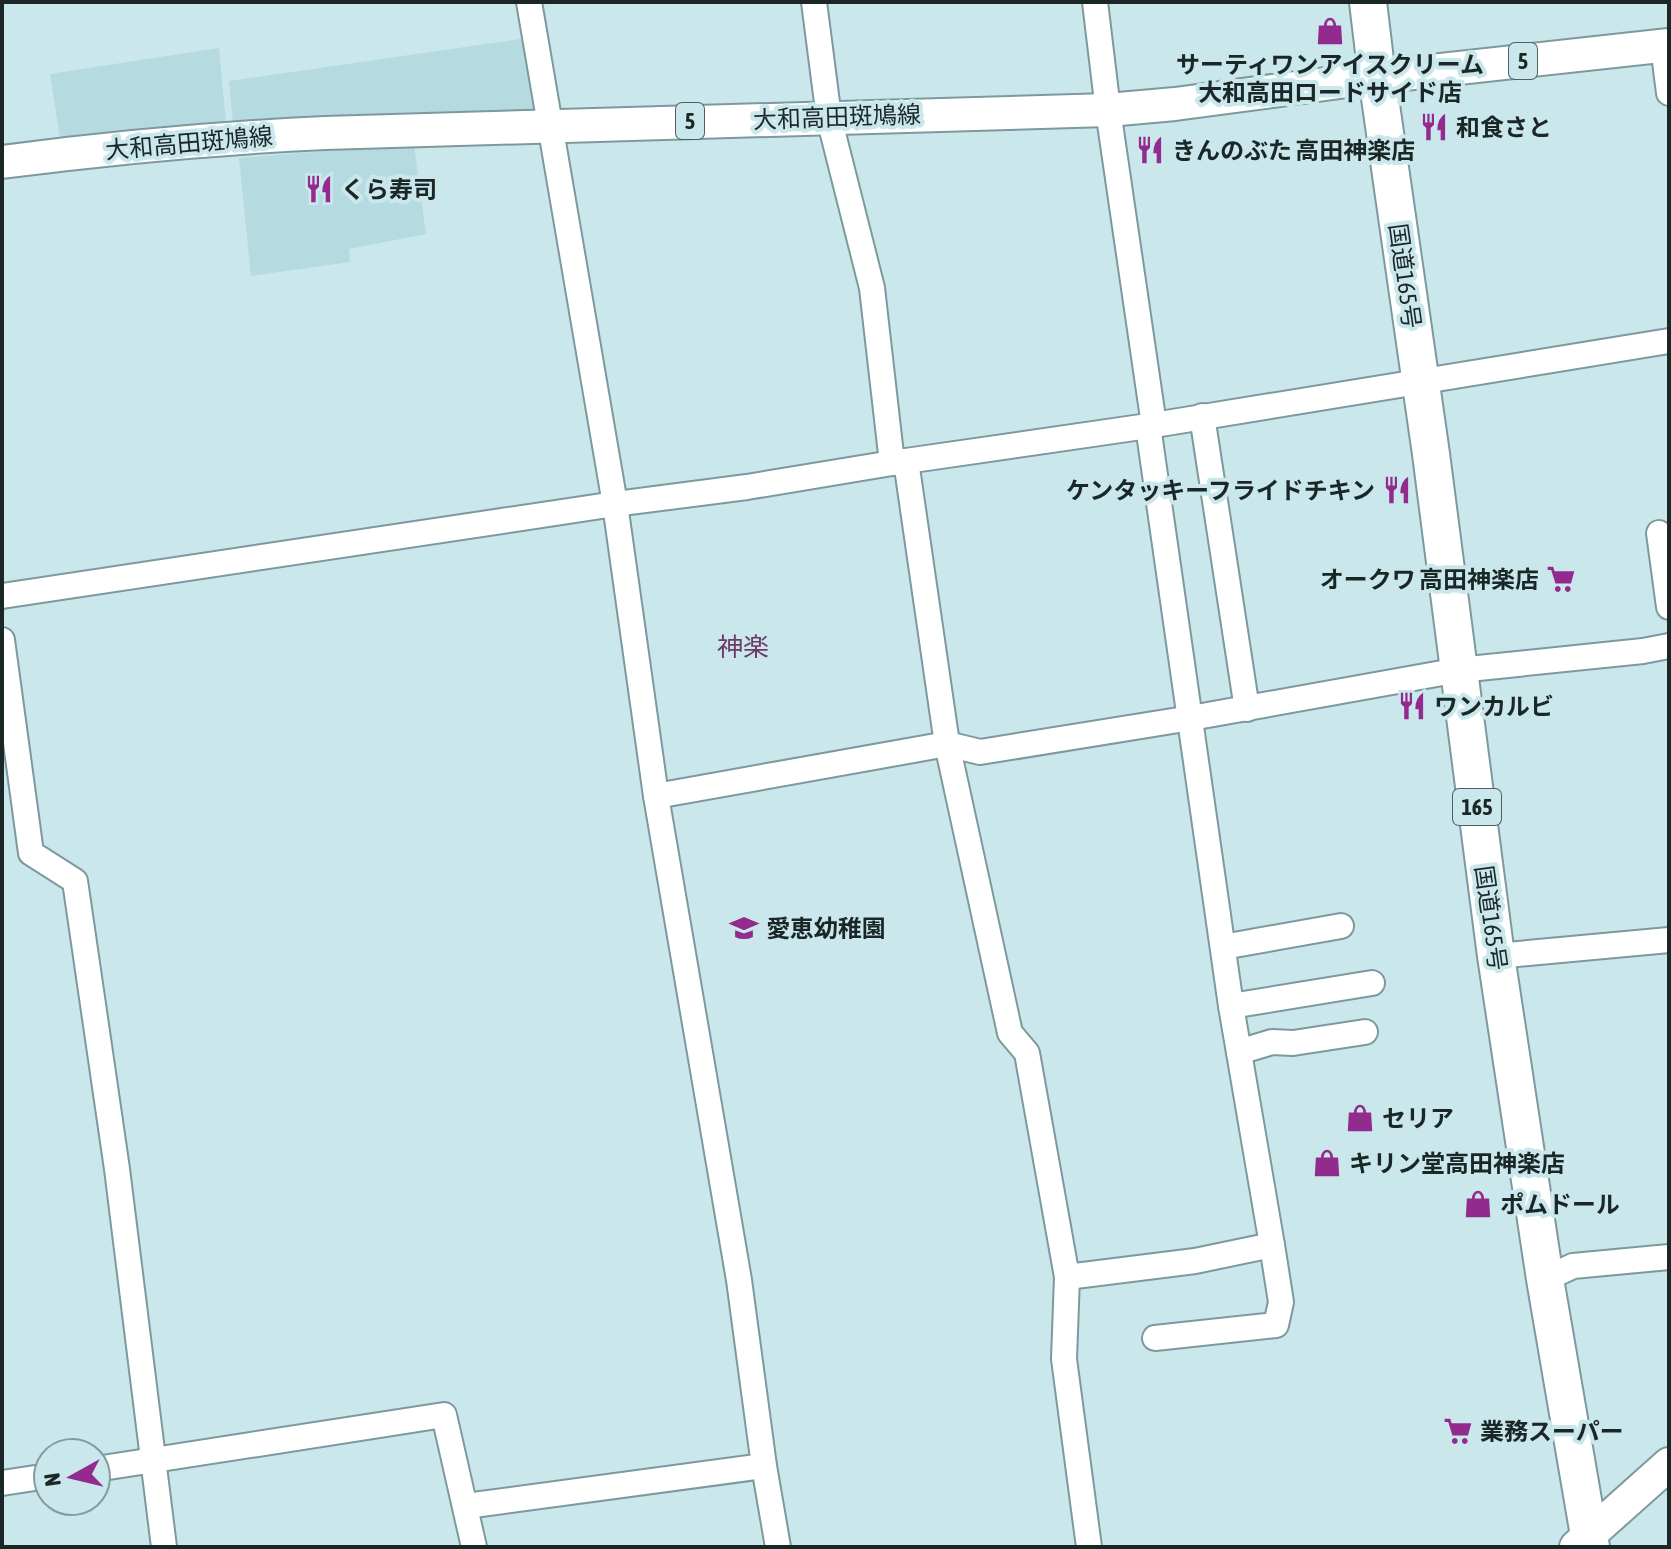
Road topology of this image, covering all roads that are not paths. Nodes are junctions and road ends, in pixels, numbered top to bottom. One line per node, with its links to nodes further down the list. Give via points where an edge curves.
1 (529, 2): 10 (street)
2 (814, 2): 9 (street)
3 (1095, 2): 8 (street)
4 (1368, 2): 6 (highway, 国道165号 / 165)
5 (1666, 46): 6 (main road, 大和高田斑鳩線 / 5); 7 (street)
6 (1377, 77): 8 (main road, 大和高田斑鳩線 / 5); 13 (highway, 国道165号 / 165)
7 (1669, 93)
8 (1108, 110): 9 (main road, 大和高田斑鳩線 / 5); 15 (street)
9 (829, 118): 10 (main road, 大和高田斑鳩線 / 5); 16 (street, via 872,288)
10 (551, 125): 11 (main road, 大和高田斑鳩線 / 5, via 216,138); 17 (street)
11 (2, 162)
12 (1669, 341): 13 (street)
13 (1420, 381): 14 (street); 23 (highway, 国道165号 / 165)
14 (1202, 416): 15 (street); 24 (street)
15 (1151, 425): 16 (street); 25 (street)
16 (899, 462): 17 (street); 26 (street)
17 (615, 504): 19 (street); 27 (street)
18 (1659, 533): 20 (street)
19 (2, 596)
20 (1669, 607)
21 (2, 640): 41 (street, via 31,853 75,881)
22 (1669, 646): 23 (street)
23 (1459, 670): 24 (street); 31 (highway, 国道165号 / 165)
24 (1247, 709): 25 (street)
25 (1191, 718): 26 (street, via 980,752); 30 (street)
26 (947, 744): 27 (street); 38 (street, via 1010,1033 1027,1053)
27 (656, 796): 44 (street, via 739,1280)
28 (1341, 926): 30 (street)
29 (1669, 940): 31 (street)
30 (1223, 947): 33 (street)
31 (1496, 956): 39 (highway, 国道165号 / 165)
32 (1372, 983): 33 (street)
33 (1231, 1006): 35 (street)
34 (1365, 1032): 35 (street, via 1272,1042)
35 (1239, 1052): 36 (street)
36 (1272, 1245): 38 (street); 40 (street, via 1281,1302 1276,1325)
37 (1669, 1257): 39 (street, via 1573,1266)
38 (1067, 1277): 52 (street, via 1064,1359)
39 (1545, 1279): 48 (highway, 国道165号 / 165)
40 (1155, 1338)
41 (153, 1460): 43 (street); 47 (street, via 444,1415); 49 (street)
42 (1669, 1464): 48 (main road)
43 (112, 1466)
44 (764, 1466): 47 (street); 51 (street)
45 (32, 1478): 46 (street)
46 (2, 1483)
47 (466, 1506): 50 (street)
48 (1585, 1544)
49 (164, 1547)
50 (474, 1547)
51 (778, 1547)
52 (1089, 1547)

